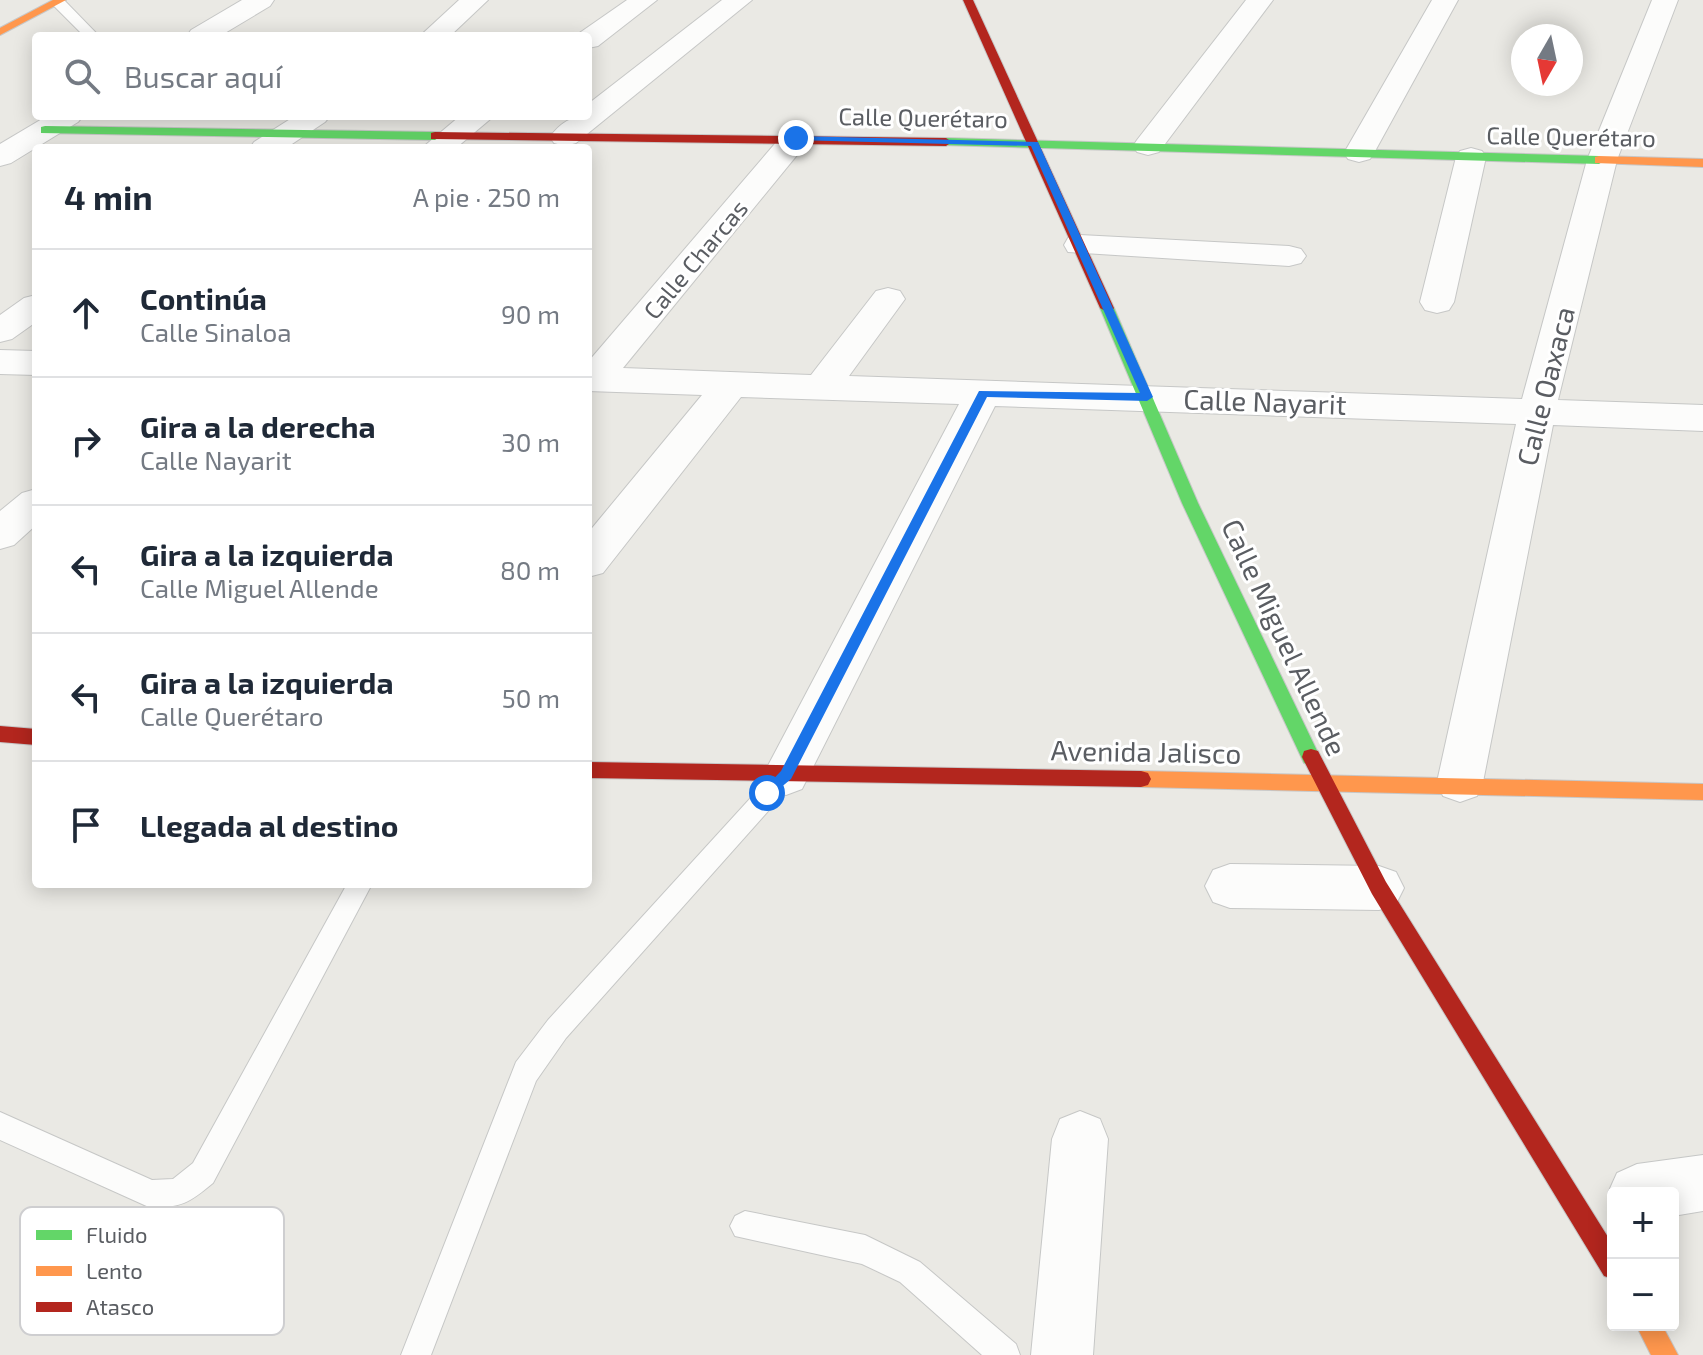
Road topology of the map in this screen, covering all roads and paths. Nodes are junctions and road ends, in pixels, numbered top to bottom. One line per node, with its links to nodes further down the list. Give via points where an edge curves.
1 (261, 0): 12 (street)
2 (475, 0): 13 (street)
3 (644, 0): 14 (street)
4 (739, 0): 15 (street)
5 (968, 0): 24 (street, Calle Miguel Allende)
6 (1260, 0): 25 (street)
7 (1445, 0): 26 (street)
8 (1665, 0): 29 (street, Calle Oaxaca)
9 (59, 1): 10 (street); 11 (lane)
10 (0, 32)
11 (88, 32)
12 (208, 32)
13 (439, 32)
14 (592, 37)
15 (592, 116)
16 (309, 120): 22 (street)
17 (473, 120): 23 (street)
18 (587, 120): 20 (street)
19 (57, 123): 22 (street, Calle Querétaro); 27 (street)
20 (565, 137): 21 (street, Calle Querétaro); 23 (street, Calle Querétaro)
21 (796, 138): 24 (street, Calle Querétaro); 39 (street, Calle Charcas)
22 (274, 142): 23 (street, Calle Querétaro)
23 (443, 142)
24 (1035, 143): 25 (street, Calle Querétaro); 31 (street, Calle Miguel Allende)
25 (1148, 146): 26 (street, Calle Querétaro)
26 (1359, 153): 28 (street, Calle Querétaro)
27 (0, 157)
28 (1471, 157): 29 (street, Calle Querétaro); 34 (street)
29 (1602, 160): 30 (street, Calle Querétaro); 45 (street, Calle Oaxaca)
30 (1703, 163)
31 (1080, 245): 32 (street); 44 (street, Calle Miguel Allende)
32 (1289, 256)
33 (888, 299): 42 (street)
34 (1437, 302)
35 (32, 309): 36 (street)
36 (0, 331)
37 (0, 362): 38 (street)
38 (32, 363)
39 (592, 378)
40 (592, 379): 41 (street, Calle Nayarit)
41 (730, 385): 42 (street, Calle Nayarit); 49 (street)
42 (822, 386): 43 (street, Calle Nayarit)
43 (983, 393): 44 (street, Calle Nayarit); 53 (street)
44 (1147, 397): 45 (street, Calle Nayarit); 54 (street, Calle Miguel Allende, via 1190,503)
45 (1537, 411): 46 (street, Calle Nayarit); 55 (street, Calle Oaxaca)
46 (1703, 418)
47 (32, 506): 48 (street)
48 (0, 534)
49 (592, 557)
50 (0, 734): 51 (street)
51 (32, 737)
52 (592, 770): 53 (street, Avenida Jalisco)
53 (786, 775): 54 (street, Avenida Jalisco); 68 (lane, via 557,1029 526,1072)
54 (1322, 781): 55 (street, Avenida Jalisco); 59 (street, Calle Miguel Allende)
55 (1460, 782): 56 (street, Avenida Jalisco)
56 (1703, 792)
57 (1230, 886): 59 (street)
58 (358, 888): 60 (lane, via 203,1173 178,1193 151,1194)
59 (1379, 888): 64 (street, Calle Miguel Allende)
60 (0, 1126)
61 (1080, 1139): 70 (street)
62 (1703, 1183): 63 (street)
63 (1677, 1187)
64 (1594, 1199): 66 (street, Calle Miguel Allende)
65 (745, 1226): 69 (lane, via 865,1250 910,1272)
66 (1611, 1259)
67 (1651, 1331): 71 (street)
68 (416, 1355)
69 (1005, 1355)
70 (1062, 1355)
71 (1665, 1355)

